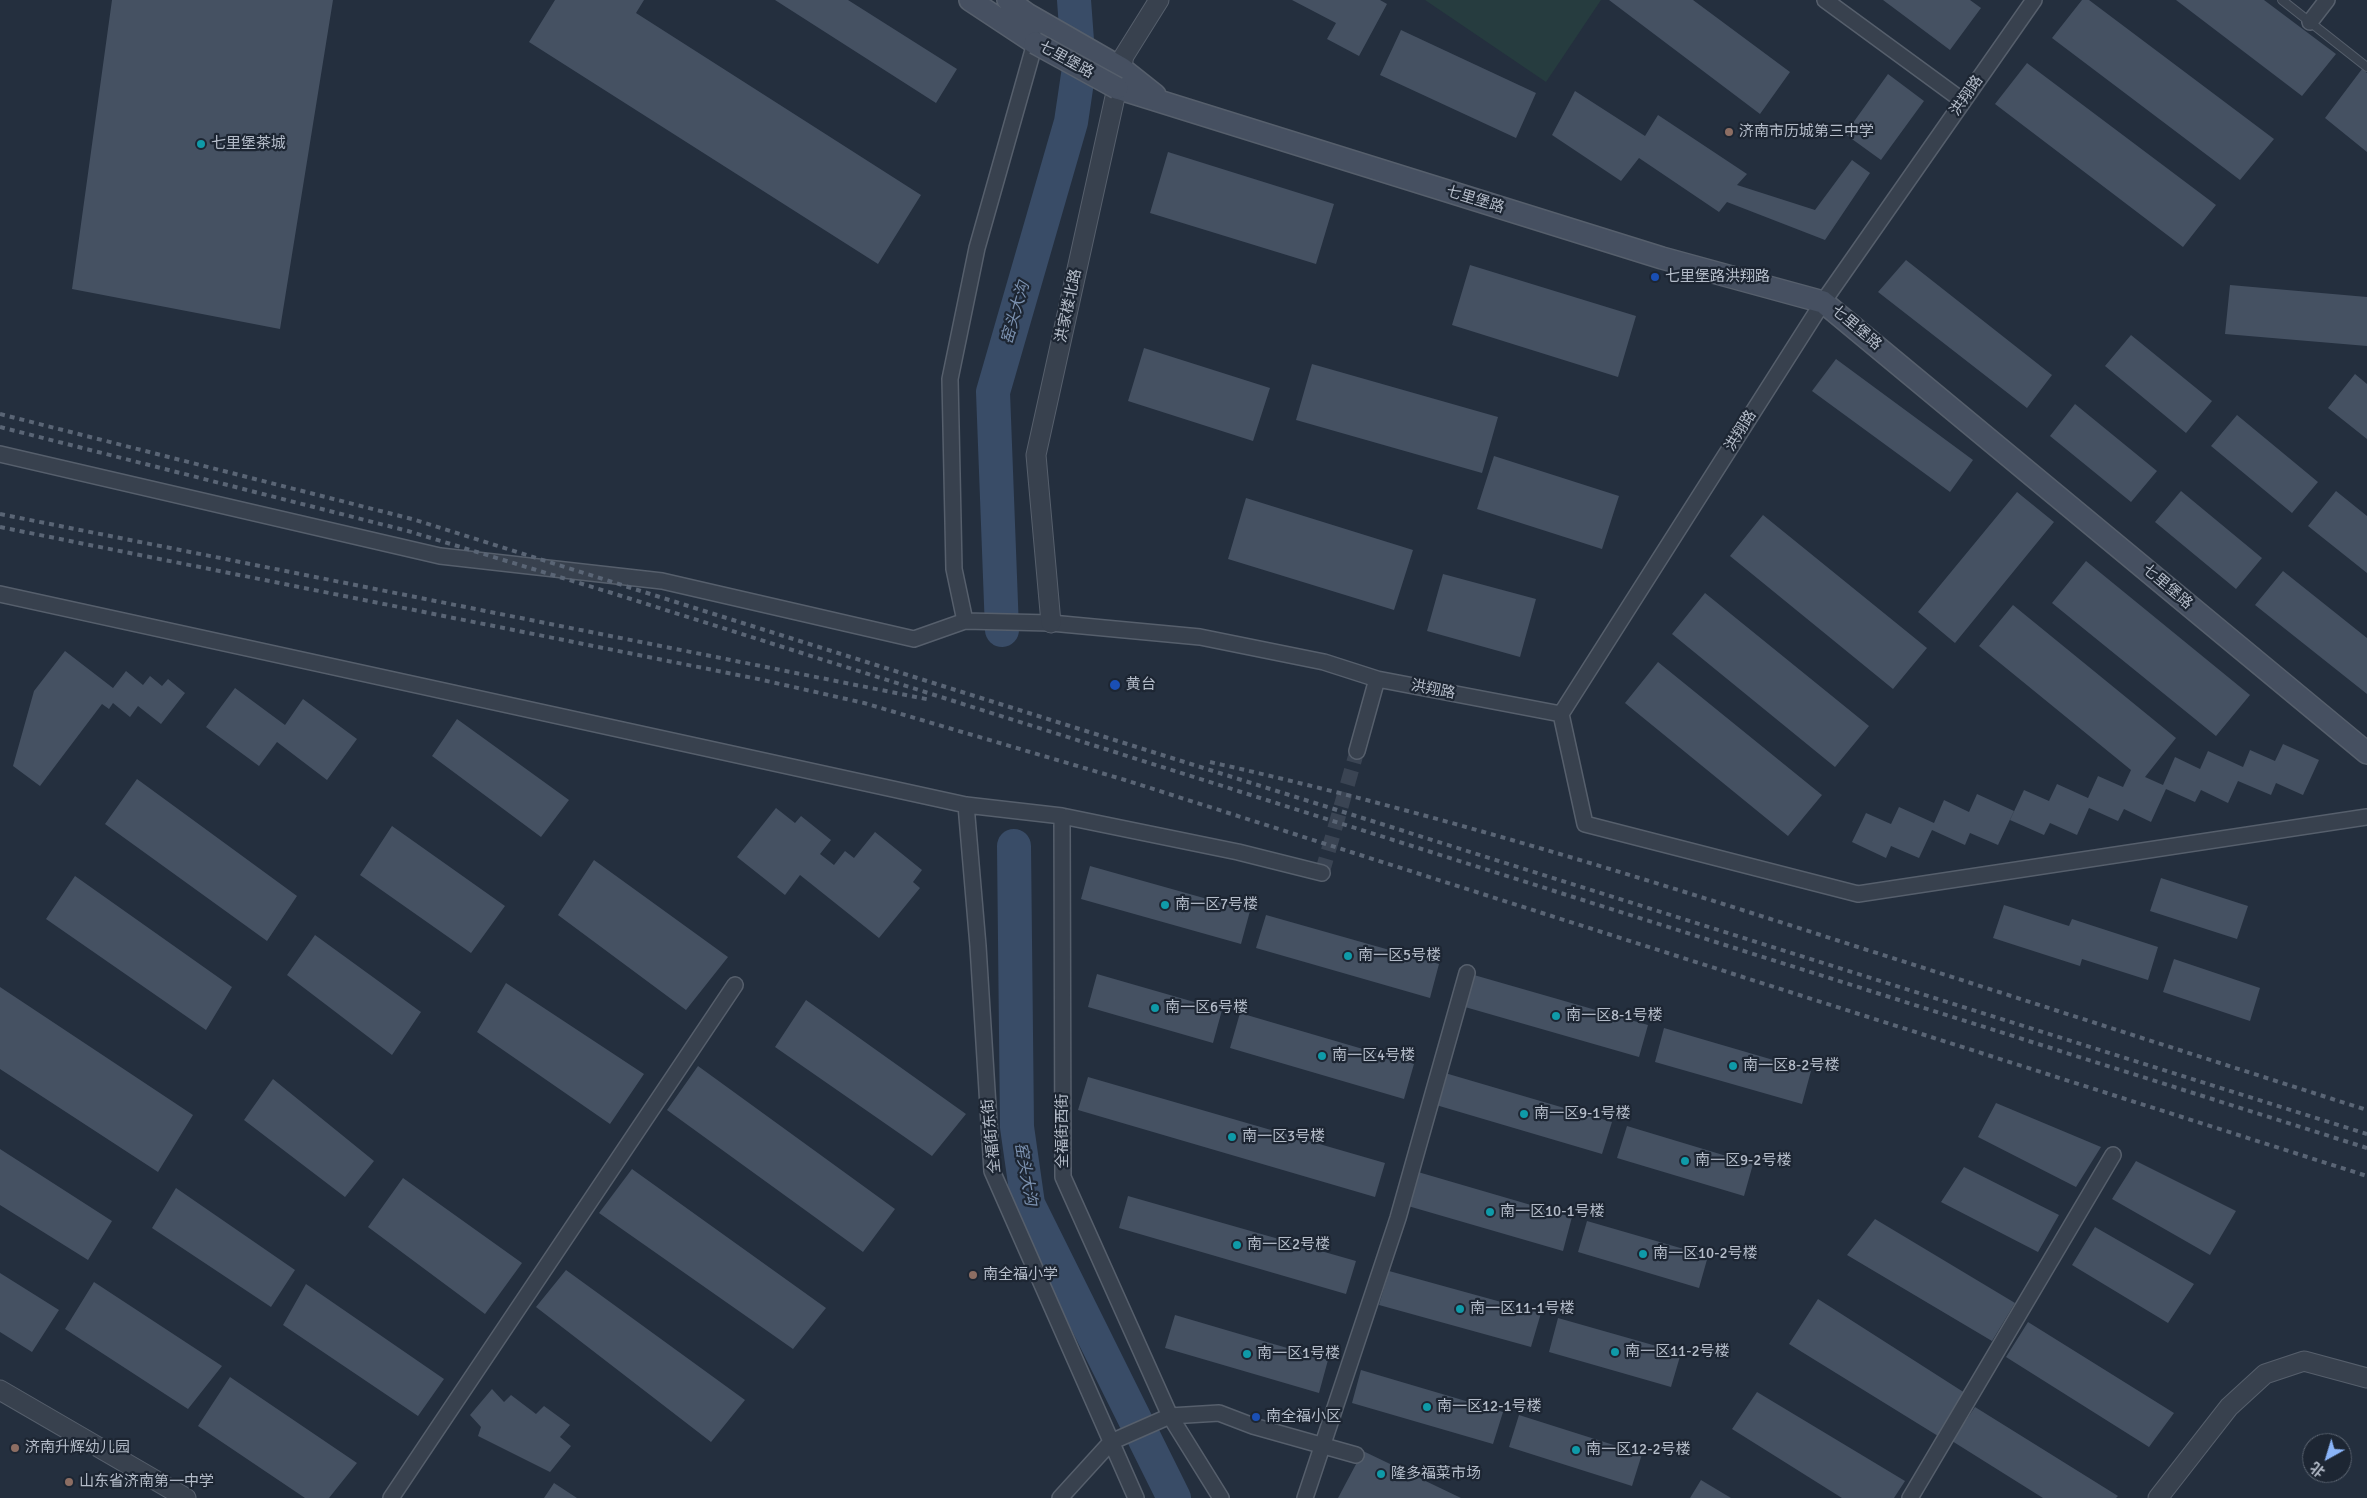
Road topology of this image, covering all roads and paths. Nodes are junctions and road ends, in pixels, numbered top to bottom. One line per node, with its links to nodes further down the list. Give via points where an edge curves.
1 (970, 0): 10 (main road, 七里堡路)
2 (1008, 0): 9 (main road, 七里堡路)
3 (1159, 0): 12 (street, 洪家楼北路, via 1124,56)
4 (1825, 0): 13 (street)
5 (2282, 0): 8 (lane)
6 (2327, 0): 8 (street)
7 (2030, 2): 13 (street, 洪翔路)
8 (2310, 22): 11 (lane)
9 (1045, 24): 10 (street); 12 (main road, 七里堡路)
10 (1035, 43): 12 (main road, 七里堡路, bridge); 17 (street, via 977,248 950,379 954,569)
11 (2367, 67)
12 (1119, 78): 14 (main road, 七里堡路, via 1169,106 1662,258); 18 (street, 洪家楼北路, via 1036,455)
13 (1964, 102): 14 (street, 洪翔路)
14 (1824, 302): 20 (street, 洪翔路); 22 (main road, 七里堡路)
15 (0, 454): 17 (street, via 440,556 662,581 914,639)
16 (0, 594): 23 (street)
17 (965, 621): 18 (street, 洪翔路)
18 (1051, 624): 19 (street, 洪翔路, via 1200,637 1324,662)
19 (1377, 679): 20 (street, 洪翔路); 21 (street)
20 (1560, 714): 25 (street, via 1585,824 1858,894)
21 (1357, 751)
22 (2367, 753)
23 (966, 806): 24 (street); 33 (street, 全福街东街, via 992,1171)
24 (1062, 816): 26 (street, via 1238,852); 32 (street, 全福街西街, via 1063,1177)
25 (2367, 817)
26 (1322, 873)
27 (1466, 973): 34 (street, via 1398,1218)
28 (735, 985): 37 (street)
29 (2113, 1155): 42 (street)
30 (2367, 1378): 43 (street, via 2304,1362 2266,1374 2229,1407)
31 (0, 1390): 36 (street)
32 (1170, 1416): 33 (street); 34 (street, via 1219,1413); 40 (street, 全福街西街)
33 (1111, 1442): 38 (street); 39 (street, 全福街东街)
34 (1321, 1447): 35 (street); 41 (street)
35 (1356, 1455)
36 (186, 1498)
37 (391, 1498)
38 (1060, 1498)
39 (1136, 1498)
40 (1221, 1498)
41 (1305, 1498)
42 (1910, 1498)
43 (2158, 1498)

